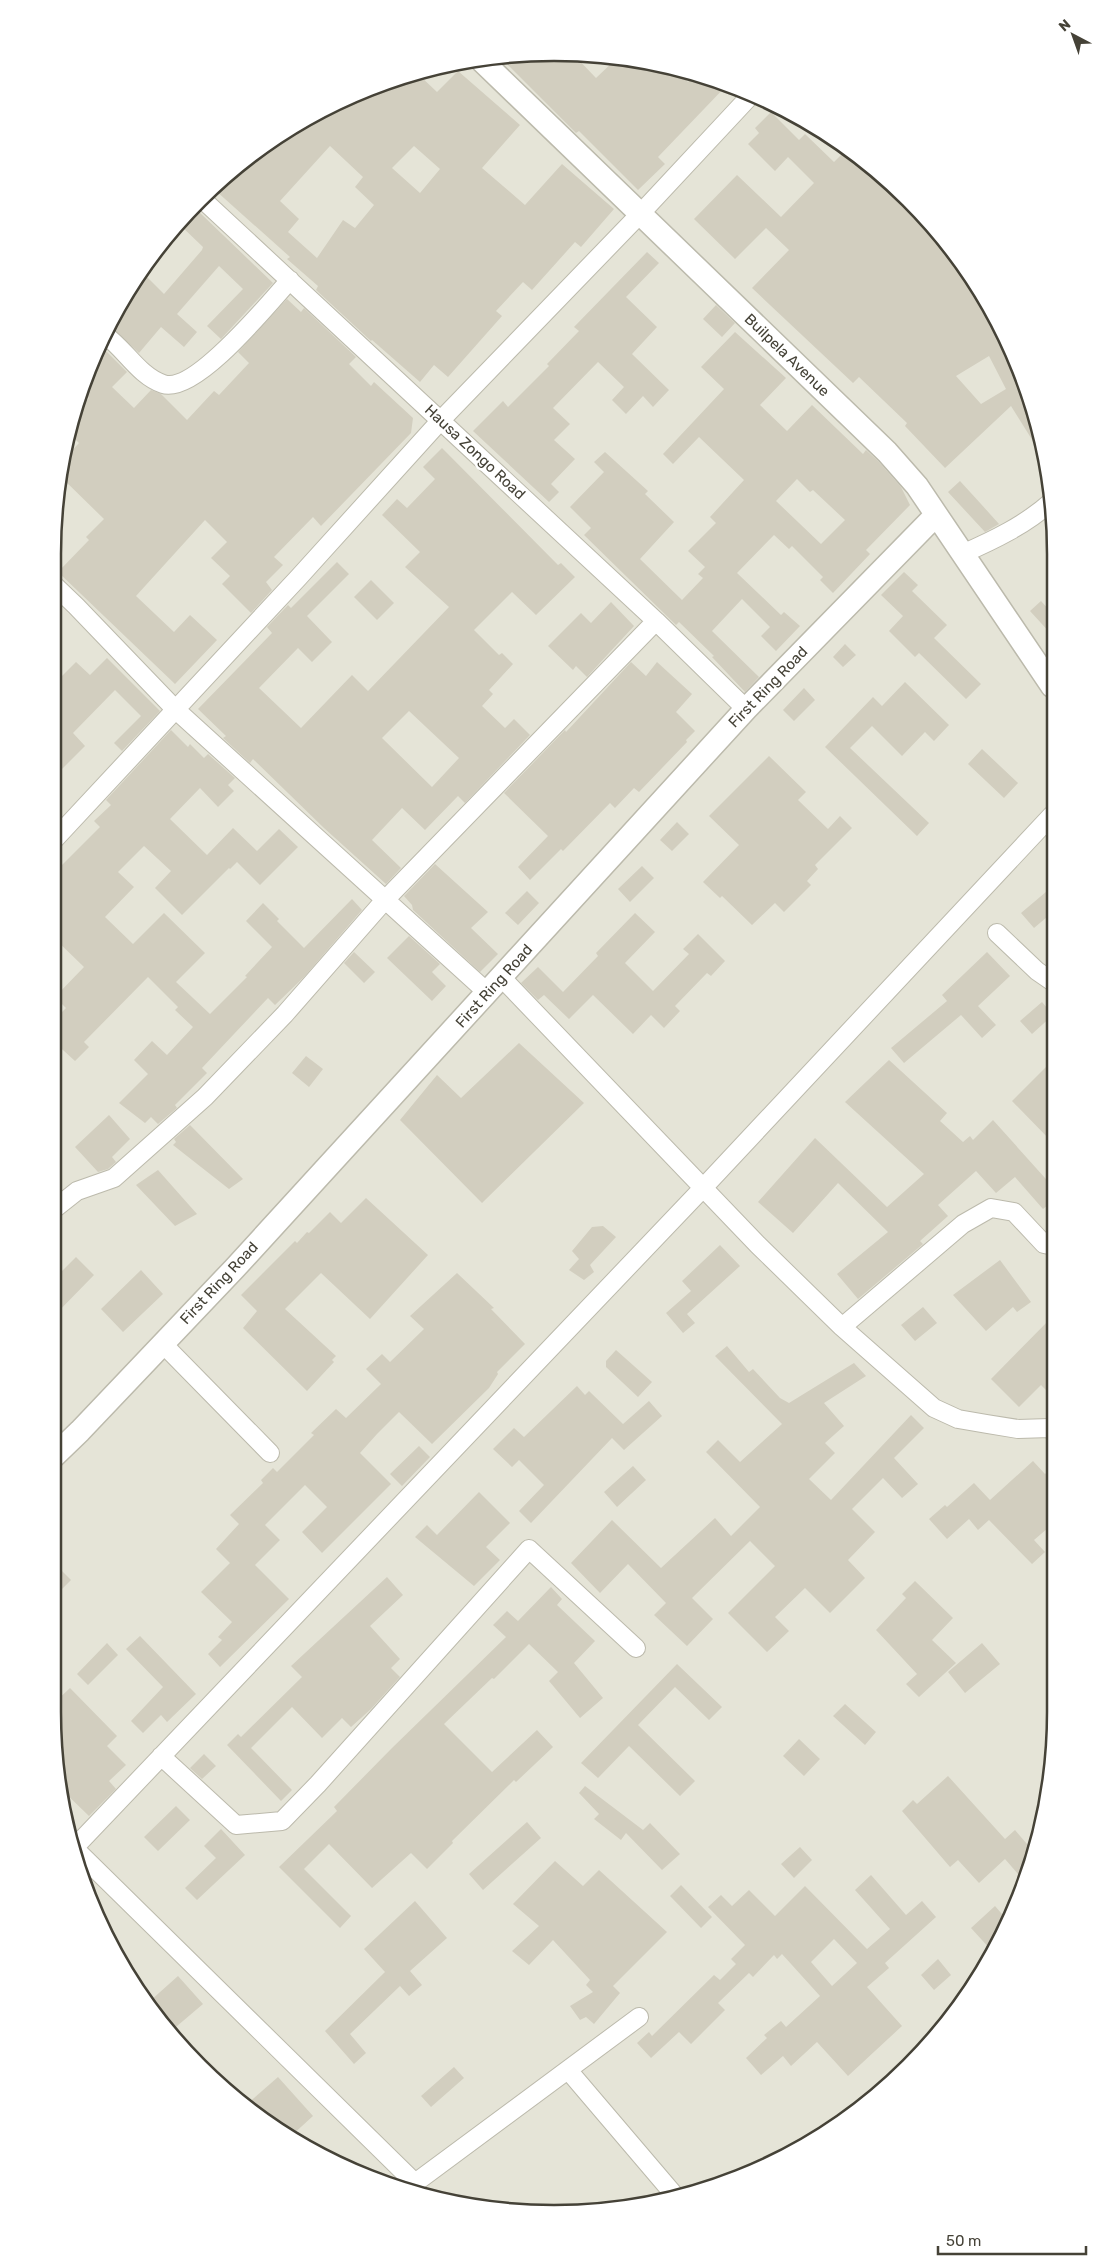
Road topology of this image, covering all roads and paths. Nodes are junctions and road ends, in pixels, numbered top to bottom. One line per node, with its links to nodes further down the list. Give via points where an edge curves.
1 (487, 66): 4 (street, Builpela Avenue)
2 (746, 100): 4 (street)
3 (208, 204): 5 (street, Hausa Zongo Road)
4 (641, 213): 7 (street); 9 (street, Builpela Avenue, via 887,452)
5 (290, 280): 6 (street, via 234,342 204,370 184,383 165,385 149,377); 7 (street, Hausa Zongo Road)
6 (110, 339)
7 (441, 420): 12 (street, Hausa Zongo Road); 14 (street)
8 (1045, 508): 10 (street, via 999,538)
9 (936, 514): 10 (street, Builpela Avenue); 15 (street, First Ring Road)
10 (962, 554): 13 (street, Builpela Avenue)
11 (61, 592): 14 (street)
12 (656, 621): 15 (street, Hausa Zongo Road); 18 (street)
13 (1047, 679)
14 (175, 709): 17 (street); 18 (street)
15 (746, 709): 21 (street, First Ring Road)
16 (1047, 820): 22 (street)
17 (61, 831)
18 (384, 901): 21 (street); 23 (street, via 285,1014 205,1097 114,1178 77,1192)
19 (997, 933): 20 (street)
20 (1047, 978)
21 (495, 986): 22 (street, via 535,1015 680,1162); 26 (street, First Ring Road)
22 (702, 1189): 25 (street); 31 (street)
23 (61, 1204)
24 (1047, 1245): 25 (street, via 1014,1212 992,1208 963,1224)
25 (842, 1327): 27 (street, via 934,1408 958,1419 1018,1429)
26 (163, 1344): 28 (street, First Ring Road); 29 (street)
27 (1047, 1428)
28 (61, 1448)
29 (270, 1453)
30 (636, 1648): 31 (street, via 529,1548 282,1821 236,1825)
31 (161, 1756): 32 (street)
32 (78, 1841)
33 (83, 1857): 35 (street, via 416,2183)
34 (639, 2017): 35 (street)
35 (568, 2070): 36 (street)
36 (671, 2190)

